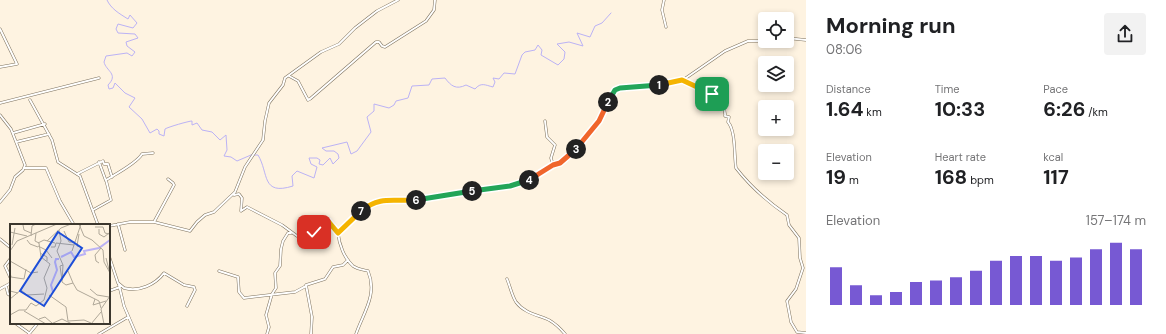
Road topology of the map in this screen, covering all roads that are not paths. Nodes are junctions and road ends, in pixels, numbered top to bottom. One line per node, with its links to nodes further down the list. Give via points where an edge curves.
1 (398, 0): 10 (street, via 377,10 339,44 321,52)
2 (435, 0): 10 (street, via 434,10 426,21 385,47 376,42 310,100 304,95 298,81)
3 (664, 0): 4 (street, via 662,10)
4 (666, 27)
5 (0, 29): 9 (street, via 17,64)
6 (794, 39): 7 (street)
7 (806, 40)
8 (758, 41): 12 (street, via 748,41 725,51)
9 (0, 67)
10 (289, 76): 29 (street, via 285,78 283,85 269,103 262,140 245,167)
11 (99, 78): 14 (street)
12 (682, 80): 23 (street, via 615,90 590,134 576,151); 62 (street, via 709,92 719,101 732,127 736,168 765,199 787,215 789,225 798,236 803,268 796,289 787,299 787,305 795,331)
13 (30, 100): 17 (street)
14 (0, 103)
15 (0, 115): 18 (street)
16 (545, 121): 23 (street, via 547,137 555,145 551,158)
17 (45, 124): 18 (street); 19 (street)
18 (13, 133): 20 (street)
19 (49, 134): 20 (street); 25 (street, via 57,161)
20 (16, 142): 24 (street)
21 (153, 153): 26 (street, via 142,154)
22 (99, 162): 25 (street); 26 (street, via 103,161 108,165); 28 (street)
23 (553, 165): 40 (street, via 533,179 510,186 427,200 390,199 376,202 358,213)
24 (25, 168): 30 (street, via 17,174 10,190); 33 (street, via 46,168)
25 (77, 174): 31 (street)
26 (112, 177): 28 (street)
27 (168, 179): 32 (street, via 174,185)
28 (106, 181): 31 (street, via 111,200)
29 (233, 195): 32 (street, via 214,212 196,222 189,232); 37 (street, via 239,194 242,198 241,211 247,207)
30 (0, 202)
31 (93, 210): 34 (street)
32 (154, 222): 35 (street)
33 (73, 224)
34 (98, 224)
35 (118, 224): 36 (street); 43 (street)
36 (110, 226)
37 (287, 229): 38 (street); 39 (street)
38 (288, 233): 39 (street); 56 (street, via 283,241 281,264 275,273 276,288)
39 (292, 233): 40 (street, via 299,237 310,236 314,229 328,221)
40 (338, 233): 46 (street, via 342,251)
41 (0, 239): 42 (street)
42 (10, 247)
43 (125, 250)
44 (10, 259): 48 (street, via 5,266)
45 (110, 259): 53 (street)
46 (348, 260): 52 (street, via 333,267 325,279); 68 (street, via 353,266 367,270 370,275 371,300)
47 (219, 271): 56 (street, via 238,277 239,292 244,298)
48 (10, 278)
49 (507, 279): 69 (street, via 517,303 557,325)
50 (10, 284): 51 (street)
51 (6, 286): 54 (street); 57 (street)
52 (306, 286): 56 (street, via 296,292); 67 (street, via 312,317)
53 (120, 287): 55 (street); 58 (street, via 142,288 157,282 164,273 195,288); 59 (street)
54 (0, 290)
55 (110, 291)
56 (272, 294): 66 (street, via 266,315 269,327)
57 (10, 295)
58 (187, 306)
59 (128, 317): 64 (street); 65 (street)
60 (17, 324): 63 (street)
61 (37, 324): 63 (street)
62 (806, 333)
63 (29, 334)
64 (100, 334)
65 (136, 334)
66 (267, 334)
67 (311, 334)
68 (356, 334)
69 (565, 334)

